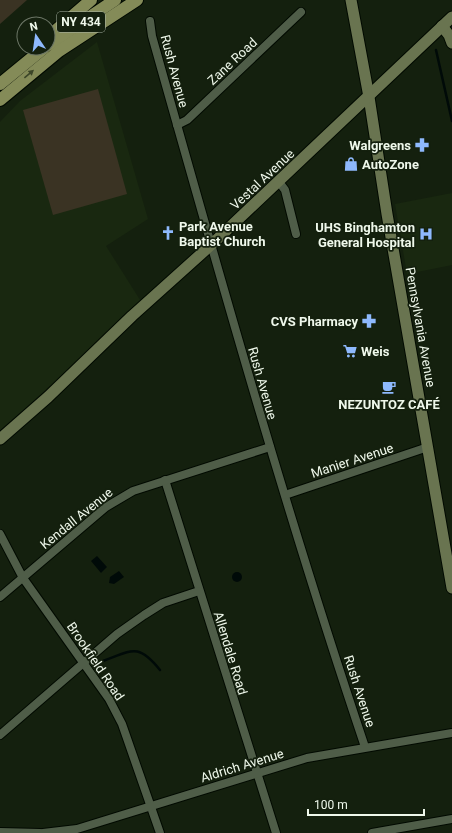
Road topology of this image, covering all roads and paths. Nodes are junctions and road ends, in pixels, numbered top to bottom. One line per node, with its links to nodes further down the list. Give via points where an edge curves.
1 (91, 0): 9 (main road)
2 (115, 0): 10 (main road, NY 434)
3 (137, 0): 17 (main road, NY 434, one-way to 3, via 59,51)
4 (351, 0): 16 (street, Pennsylvania Avenue)
5 (301, 12): 18 (street, Zane Road, via 187,120)
6 (452, 17): 8 (street, Vestal Avenue)
7 (150, 21): 18 (street, Rush Avenue)
8 (442, 26): 11 (street); 16 (street, Vestal Avenue)
9 (56, 30)
10 (56, 40)
11 (452, 43)
12 (26, 56): 14 (main road)
13 (34, 56): 14 (main road)
14 (25, 63): 15 (main road)
15 (0, 84)
16 (369, 97): 19 (street, Vestal Avenue); 24 (street, Pennsylvania Avenue)
17 (0, 100)
18 (177, 125): 21 (street, Rush Avenue)
19 (279, 182): 20 (street, via 285,190); 21 (street, Vestal Avenue)
20 (296, 234)
21 (211, 245): 22 (street, Vestal Avenue); 23 (street, Rush Avenue)
22 (0, 440)
23 (270, 447): 25 (street, Kendall Avenue); 26 (street, Rush Avenue)
24 (428, 447): 26 (street, Manier Avenue); 29 (street, Pennsylvania Avenue)
25 (165, 480): 28 (street, Kendall Avenue, via 133,491 113,502); 30 (street, Allendale Road)
26 (285, 495): 35 (street, Rush Avenue)
27 (0, 534): 28 (street, Brookfield Road)
28 (23, 578): 31 (street, Kendall Avenue); 32 (street, Brookfield Road)
29 (452, 588)
30 (199, 592): 32 (street, via 163,603 117,634); 36 (street, Allendale Road)
31 (0, 597)
32 (84, 663): 34 (street); 37 (street, Brookfield Road, via 109,699 122,724)
33 (452, 733): 35 (street, Aldrich Avenue)
34 (0, 735)
35 (365, 747): 36 (street, Aldrich Avenue, via 307,758)
36 (256, 773): 37 (street, Aldrich Avenue); 42 (street, Allendale Road)
37 (151, 806): 40 (street, Aldrich Avenue, via 77,829); 41 (street, Brookfield Road)
38 (452, 820): 43 (street)
39 (0, 832): 40 (street, Aldrich Avenue)
40 (41, 833)
41 (160, 833)
42 (276, 833)
43 (372, 833)

